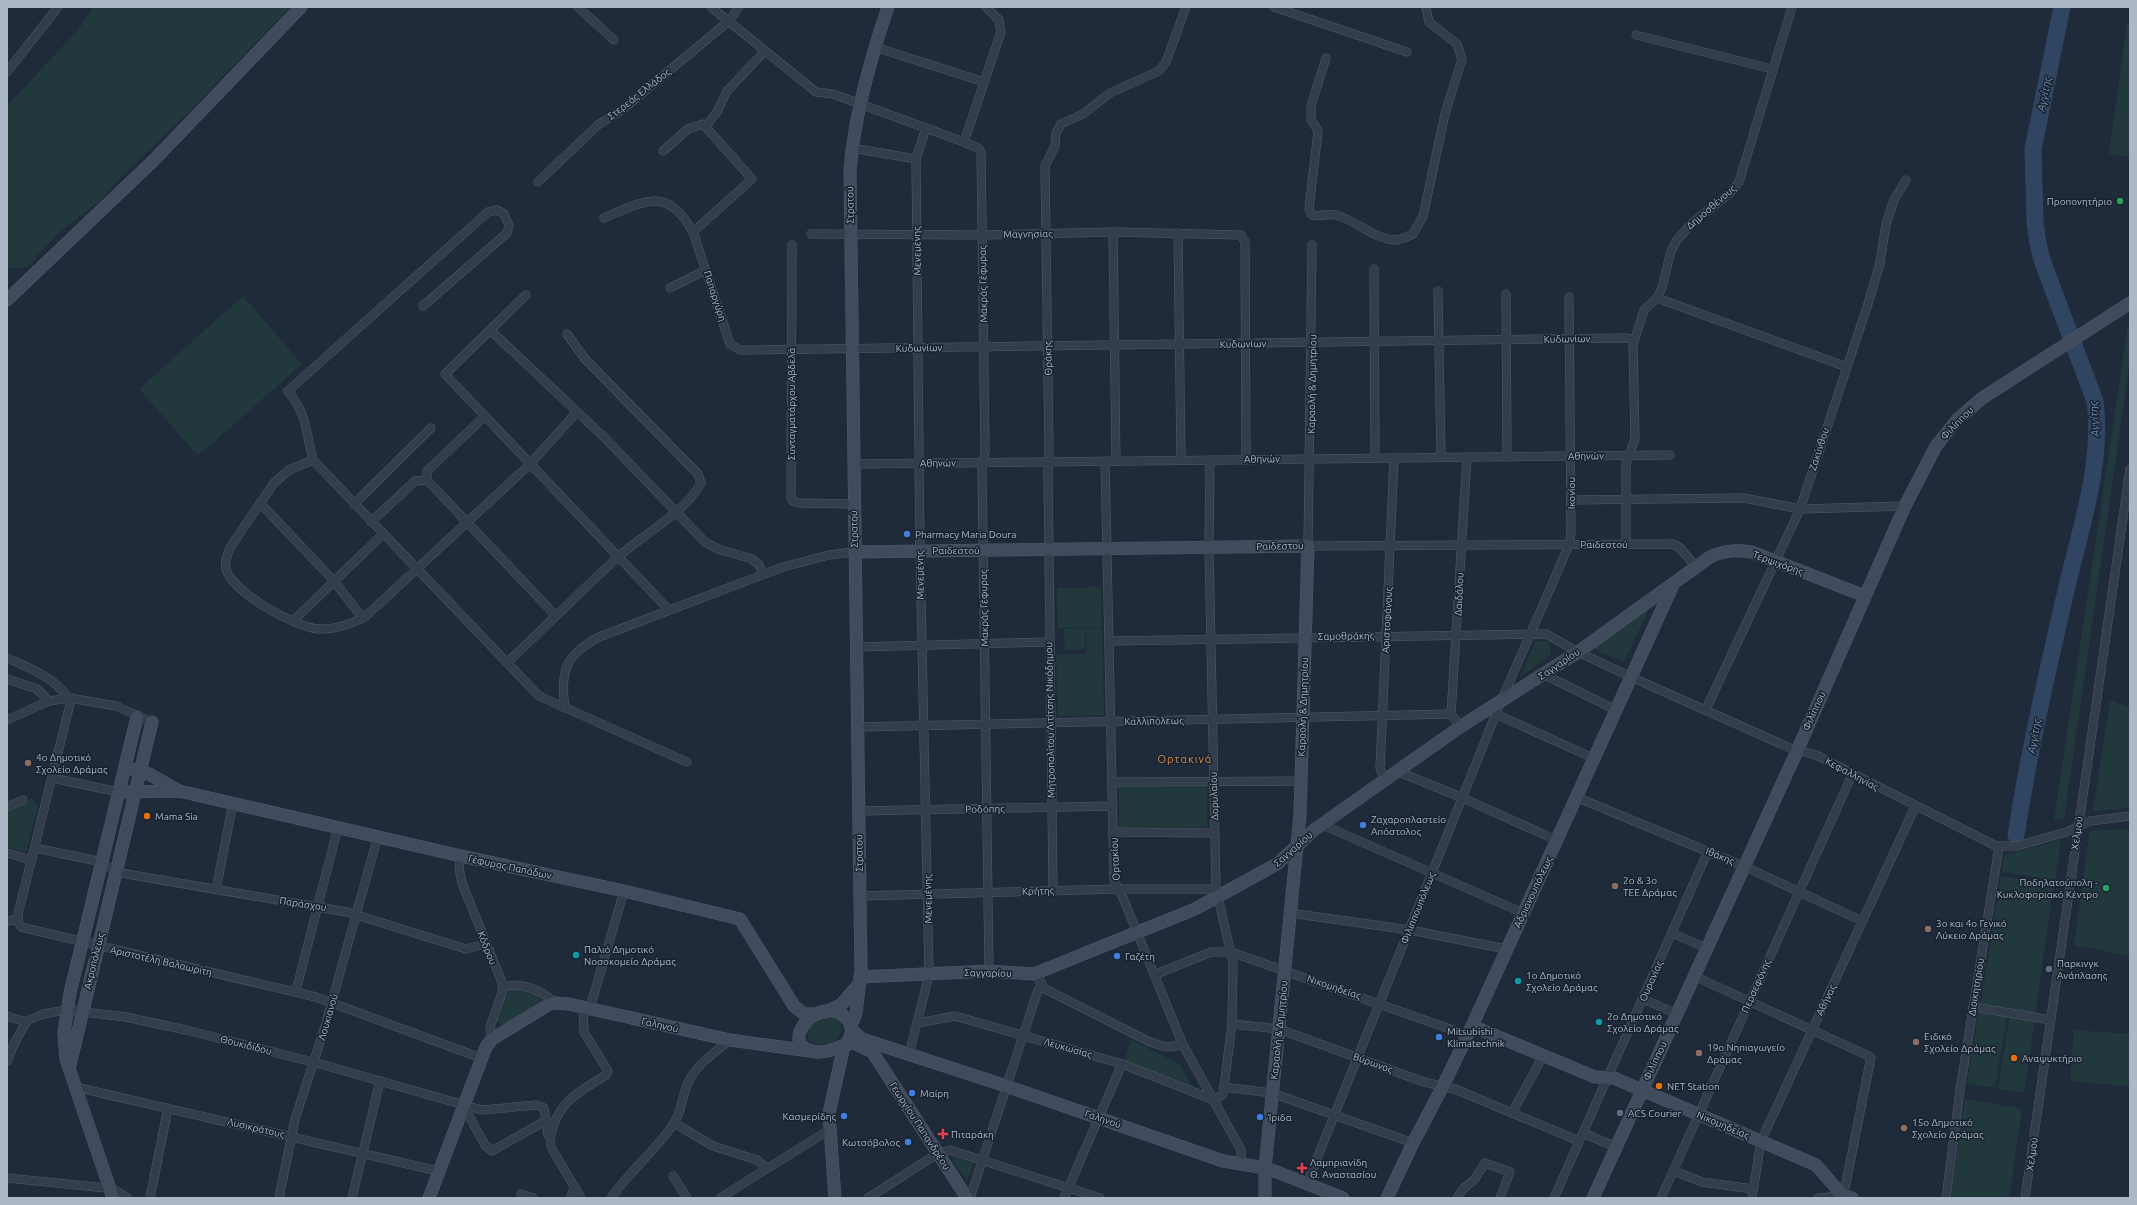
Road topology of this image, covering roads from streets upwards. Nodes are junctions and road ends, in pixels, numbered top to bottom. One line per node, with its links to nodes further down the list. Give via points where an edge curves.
1 (58, 7): 20 (street)
2 (301, 7): 50 (street, via 154,160)
3 (578, 7): 14 (street)
4 (711, 7): 12 (street)
5 (740, 7): 12 (street, Στερεάς Ελλάδος)
6 (888, 7): 15 (street, Στρατού)
7 (986, 7): 21 (street, via 997,18 1001,29)
8 (1186, 7): 37 (street, Θράκης, via 1166,62 1159,71 1110,93 1083,114 1061,124 1056,133 1055,146 1045,166)
9 (1274, 7): 17 (street)
10 (1426, 7): 18 (street, via 1428,22 1458,44 1462,59 1445,114 1423,216 1413,234 1396,240 1381,237 1336,215 1312,215 1309,209 1318,132 1311,119 1311,106)
11 (1792, 7): 19 (street, Δημοσθένους)
12 (729, 21): 16 (street); 30 (street, Στερεάς Ελλάδος, via 623,108 598,125)
13 (1636, 34): 19 (street)
14 (614, 40)
15 (875, 47): 21 (street); 22 (street, Στρατού)
16 (765, 52): 22 (street, via 816,92 832,94); 23 (street, via 727,91 717,112)
17 (1407, 52)
18 (1326, 58)
19 (1772, 69): 49 (street, Δημοσθένους, via 1739,182 1730,193 1691,224 1679,237 1673,247)
20 (7, 72)
21 (984, 82): 25 (street)
22 (861, 105): 24 (street); 26 (street, Στρατού)
23 (706, 126): 27 (street, via 701,124 688,129); 32 (street, via 752,178)
24 (926, 128): 25 (street); 28 (street, Μενεμένης)
25 (964, 142): 39 (street, Μακράς Γέφυρας, via 980,149 982,155)
26 (852, 148): 28 (street); 36 (street, Στρατού)
27 (663, 151)
28 (916, 159): 38 (street, Μενεμένης)
29 (1906, 180): 69 (street, Ζακύνθου, via 1894,200 1886,224 1880,263)
30 (538, 182)
31 (604, 218): 32 (street, Παπαργύρη, via 631,207 661,200 675,208)
32 (693, 232): 43 (street, Παπαργύρη)
33 (1113, 232): 34 (street, Μαγνησίας); 37 (street, Μαγνησίας); 63 (street)
34 (1178, 233): 61 (street, Μαγνησίας, via 1238,234 1244,237); 62 (street)
35 (811, 234): 36 (street, Μαγνησίας)
36 (850, 234): 38 (street, Μαγνησίας); 67 (street, Στρατού)
37 (1046, 234): 39 (street, Μαγνησίας); 64 (street, Θράκης)
38 (916, 235): 39 (street, Μαγνησίας); 65 (street, Μενεμένης)
39 (982, 235): 66 (street, Μακράς Γέφυρας)
40 (792, 245): 68 (street, Συνταγματάρχου Αβδελά)
41 (1312, 245): 60 (street, Καραολή & Δημητρίου)
42 (1374, 269): 59 (street)
43 (706, 270): 44 (street); 68 (street, Παπαργύρη, via 733,347 744,351)
44 (670, 288)
45 (1438, 291): 58 (street)
46 (1506, 294): 56 (street)
47 (526, 295): 53 (street)
48 (1570, 297): 55 (street, Ικονίου)
49 (1657, 298): 57 (street, Δημοσθένους, via 1644,310); 69 (street)
50 (7, 300)
51 (2130, 304): 100 (street, Φιλίππου, via 1989,394 1957,420 1936,446)
52 (423, 306): 82 (street, via 507,233 509,225 504,214 497,210 488,212 288,391 305,418)
53 (490, 330): 70 (street); 71 (street, via 445,374)
54 (567, 334): 102 (street, via 586,359 698,474 701,483)
55 (1570, 339): 56 (street, Κυδωνίων); 57 (street, Κυδωνίων); 75 (street, Ικονίου)
56 (1506, 340): 58 (street, Κυδωνίων); 78 (street)
57 (1634, 340): 73 (street, Δημοσθένους, via 1632,353 1635,439)
58 (1439, 341): 59 (street, Κυδωνίων); 76 (street)
59 (1374, 342): 60 (street, Κυδωνίων); 79 (street)
60 (1312, 343): 61 (street, Κυδωνίων); 81 (street, Καραολή & Δημητρίου)
61 (1246, 344): 62 (street, Κυδωνίων); 85 (street)
62 (1180, 345): 63 (street, Κυδωνίων); 83 (street)
63 (1114, 346): 64 (street, Κυδωνίων); 87 (street)
64 (1048, 347): 66 (street, Κυδωνίων); 88 (street, Θράκης)
65 (918, 348): 66 (street, Κυδωνίων); 67 (street, Κυδωνίων); 92 (street, Μενεμένης)
66 (984, 348): 89 (street, Μακράς Γέφυρας)
67 (852, 349): 68 (street, Παπαργύρη); 91 (street, Στρατού)
68 (791, 350): 99 (street, Συνταγματάρχου Αβδελά, via 793,501)
69 (1847, 367): 101 (street, Ζακύνθου)
70 (577, 412): 90 (street); 102 (street)
71 (486, 416): 90 (street); 94 (street, via 427,471)
72 (431, 428): 98 (street)
73 (1629, 455): 74 (street, Αθηνών); 75 (street, Αθηνών); 95 (street, Δημοσθένους, via 1626,464)
74 (1670, 455)
75 (1571, 456): 78 (street, Αθηνών); 96 (street, Ικονίου)
76 (1441, 457): 77 (street, Αθηνών); 80 (street, Αθηνών)
77 (1467, 457): 78 (street, Αθηνών); 107 (street, Δαιδάλου)
78 (1507, 457)
79 (1375, 458): 80 (street, Αθηνών); 81 (street, Αθηνών)
80 (1394, 458): 110 (street, Αριστοφάνους)
81 (1311, 459): 85 (street, Αθηνών); 109 (street, Καραολή & Δημητρίου)
82 (313, 460): 97 (street, via 290,470 274,483); 98 (street)
83 (1181, 460): 84 (street, Αθηνών); 87 (street, Αθηνών)
84 (1210, 460): 85 (street, Αθηνών); 111 (street, Δορυλαίου)
85 (1246, 460)
86 (1105, 461): 87 (street, Αθηνών); 88 (street, Αθηνών); 112 (street, Ορτακίου)
87 (1116, 461)
88 (1049, 462): 89 (street, Αθηνών); 115 (street, Θράκης)
89 (983, 463): 92 (street, Αθηνών); 114 (street, Μακράς Γέφυρας)
90 (530, 464): 104 (street); 117 (street)
91 (853, 464): 92 (street, Αθηνών); 99 (street, Στρατού)
92 (919, 464): 113 (street, Μενεμένης)
93 (2130, 469): 193 (street, Χελμού)
94 (428, 480): 103 (street, via 415,481); 104 (street)
95 (1627, 499): 96 (street); 101 (street, via 1744,498); 106 (street, Δημοσθένους)
96 (1571, 500): 108 (street, Ικονίου)
97 (260, 503): 122 (street); 128 (street, via 231,546 226,557 226,569 235,585 251,599)
98 (354, 504): 103 (street)
99 (854, 504): 116 (street, Στρατού)
100 (1905, 506): 101 (street); 124 (street, Φιλίππου)
101 (1800, 509): 118 (street, Ζακύνθου)
102 (676, 511): 117 (street); 121 (street, via 705,542 718,549 752,559 759,565)
103 (371, 522): 105 (street)
104 (466, 523): 120 (street); 126 (street)
105 (383, 534): 120 (street); 122 (street)
106 (1626, 544): 108 (street, Ραιδεστού); 119 (street, Ραιδεστού, via 1675,544)
107 (1461, 545): 108 (street, Ραιδεστού); 110 (street, Ραιδεστού); 130 (street, Δαιδάλου)
108 (1569, 545): 129 (street, Ικονίου)
109 (1308, 546): 110 (street, Ραιδεστού); 111 (street, Ραιδεστού); 132 (street, Καραολή & Δημητρίου)
110 (1391, 546): 131 (street, Αριστοφάνους)
111 (1209, 548): 112 (street, Ραιδεστού); 133 (street, Δορυλαίου)
112 (1107, 549): 115 (street, Ραιδεστού); 134 (street, Ορτακίου)
113 (920, 550): 114 (street, Ραιδεστού); 116 (street, Ραιδεστού); 137 (street, Μενεμένης)
114 (983, 550): 115 (street, Ραιδεστού); 136 (street, Μακράς Γέφυρας)
115 (1048, 550): 135 (street, Μητροπολίτου Λιτίτσης Νικόδημου)
116 (854, 552): 121 (street, via 822,556); 138 (street, Στρατού)
117 (618, 557): 125 (street); 126 (street)
118 (1777, 561): 119 (street, Τερψιχόρης, via 1752,552 1728,550); 124 (street, Τερψιχόρης); 149 (street, Ζακύνθου)
119 (1696, 566): 123 (street, Τερψιχόρης)
120 (418, 570): 127 (street); 141 (street)
121 (763, 574): 125 (street)
122 (334, 581): 127 (street, via 356,611); 128 (street)
123 (1673, 584): 139 (street, Σαγγαρίου); 143 (street, Αδριανουπόλεως)
124 (1865, 596): 165 (street, Φιλίππου)
125 (668, 609): 148 (street, via 585,644 566,667 562,680)
126 (556, 616): 141 (street)
127 (365, 617): 128 (street, via 346,626 330,629 306,626)
128 (293, 621)
129 (1530, 633): 130 (street, Σαμοθράκης); 139 (street, Σαμοθράκης, via 1548,634); 146 (street, Φιλιππουπόλεως)
130 (1457, 634): 131 (street, Σαμοθράκης); 152 (street, Δαιδάλου)
131 (1386, 635): 132 (street, Σαμοθράκης); 151 (street, Αριστοφάνους)
132 (1305, 637): 133 (street, Σαμοθράκης); 155 (street, Καραολή & Δημητρίου)
133 (1211, 638): 134 (street, Σαμοθράκης); 157 (street, Δορυλαίου)
134 (1109, 641): 159 (street, Ορτακίου)
135 (1049, 642): 136 (street); 160 (street, Μητροπολίτου Λιτίτσης Νικόδημου)
136 (984, 644): 137 (street); 161 (street, Μακράς Γέφυρας)
137 (922, 646): 138 (street); 162 (street, Μενεμένης)
138 (856, 647): 163 (street, Στρατού)
139 (1578, 652): 142 (street, Σαγγαρίου); 143 (street, Κεφαλληνίας)
140 (7, 658): 145 (street, via 47,679 60,688)
141 (507, 663): 148 (street, via 539,696)
142 (1544, 675): 146 (street, Σαγγαρίου); 150 (street)
143 (1631, 677): 149 (street, Κεφαλληνίας); 150 (street, Αδριανουπόλεως)
144 (7, 679): 147 (street, via 37,689)
145 (67, 698): 147 (street); 154 (street, via 116,706); 172 (street, via 70,705)
146 (1502, 699): 153 (street, Φιλιππουπόλεως); 164 (street, Σαγγαρίου)
147 (49, 701): 156 (street)
148 (565, 708): 167 (street)
149 (1706, 709): 165 (street, Κεφαλληνίας)
150 (1616, 710): 166 (street, Αδριανουπόλεως)
151 (1383, 714): 152 (street, Καλλιπόλεως); 155 (street, Καλλιπόλεως); 176 (street, Αριστοφάνους, via 1380,770)
152 (1451, 714): 164 (street)
153 (1496, 714): 166 (street); 181 (street, Φιλιππουπόλεως)
154 (137, 717): 158 (street); 168 (street)
155 (1303, 717): 157 (street, Καλλιπόλεως); 173 (street, Καραολή & Δημητρίου)
156 (7, 720)
157 (1212, 720): 159 (street, Καλλιπόλεως); 175 (street, Δορυλαίου)
158 (152, 722): 169 (street, Ακροπόλεως)
159 (1111, 722): 160 (street, Καλλιπόλεως); 174 (street, Ορτακίου)
160 (1050, 723): 161 (street, Καλλιπόλεως); 186 (street, Μητροπολίτου Λιτίτσης Νικόδημου)
161 (986, 724): 162 (street, Καλλιπόλεως); 188 (street, Μακράς Γέφυρας)
162 (924, 726): 163 (street, Καλλιπόλεως); 189 (street, Μενεμένης)
163 (856, 727): 190 (street, Στρατού)
164 (1460, 727): 170 (street, Σαγγαρίου)
165 (1797, 751): 171 (street, Κεφαλληνίας, via 1816,755); 207 (street, Φιλίππου)
166 (1593, 758): 180 (street, Αδριανουπόλεως)
167 (687, 762)
168 (125, 767): 169 (street); 178 (street)
169 (140, 771): 177 (street); 179 (street, Ακροπόλεως)
170 (1399, 772): 176 (street, Σαγγαρίου); 181 (street)
171 (1852, 775): 187 (street, Κεφαλληνίας); 214 (street, Περσεφόνης)
172 (52, 778): 178 (street); 201 (street)
173 (1301, 781): 175 (street); 199 (street, Καραολή & Δημητρίου)
174 (1112, 782): 175 (street); 184 (street, Ορτακίου)
175 (1213, 782): 196 (street, Δορυλαίου)
176 (1385, 782): 192 (street, Σαγγαρίου)
177 (179, 791): 179 (street); 183 (street, Γέφυρας Παπάδων)
178 (119, 792): 179 (street); 206 (street)
179 (135, 792): 208 (street, Ακροπόλεως)
180 (1576, 797): 198 (street, Αδριανουπόλεως); 202 (street, Ιθάκης)
181 (1463, 798): 198 (street); 209 (street, Φιλιππουπόλεως)
182 (23, 800): 185 (street)
183 (233, 803): 194 (street, Γέφυρας Παπάδων); 211 (street)
184 (1113, 806): 186 (street, Ροδόπης); 195 (street, Ορτακίου)
185 (7, 807)
186 (1052, 807): 188 (street, Ροδόπης); 213 (street, Μητροπολίτου Λιτίτσης Νικόδημου)
187 (1915, 807): 200 (street, Κεφαλληνίας); 225 (street, Αθήνας)
188 (987, 809): 189 (street, Ροδόπης); 215 (street, Μακράς Γέφυρας)
189 (926, 810): 190 (street, Ροδόπης); 217 (street, Μενεμένης)
190 (858, 811): 218 (street, Στρατού)
191 (2130, 816): 193 (street, via 2090,821)
192 (1323, 825): 199 (street, Σαγγαρίου); 209 (street)
193 (2078, 826): 200 (street, via 2027,843); 258 (street, Χελμού)
194 (338, 827): 197 (street, Γέφυρας Παπάδων); 219 (street)
195 (1113, 832): 196 (street); 210 (street, Ορτακίου, via 1114,880)
196 (1215, 833): 216 (street, Δορυλαίου)
197 (378, 836): 204 (street, Γέφυρας Παπάδων); 222 (street, Λουκιανού)
198 (1556, 840): 221 (street, Αδριανουπόλεως)
199 (1297, 847): 216 (street, Σαγγαρίου, via 1274,866); 220 (street, Καραολή & Δημητρίου)
200 (1999, 847): 251 (street, Διοικητηρίου)
201 (35, 848): 205 (street); 206 (street)
202 (1708, 851): 207 (street, Ιθάκης); 228 (street, Ουρανίας)
203 (7, 853): 205 (street)
204 (461, 856): 212 (street, Γέφυρας Παπάδων); 230 (street, Κόδρου, via 459,875)
205 (32, 860): 223 (street)
206 (102, 862): 208 (street); 229 (street)
207 (1744, 866): 214 (street, Ιθάκης); 232 (street, Φιλίππου)
208 (115, 872): 211 (street, Παράσχου); 231 (street, Ακροπόλεως)
209 (1433, 872): 221 (street); 226 (street, Φιλιππουπόλεως)
210 (1118, 889): 213 (street, Κρήτης); 216 (street, Κρήτης); 227 (street, Ορτακίου)
211 (216, 890): 219 (street, Παράσχου)
212 (624, 891): 250 (street, Γέφυρας Παπάδων, via 740,919); 252 (street)
213 (1053, 891): 215 (street, Κρήτης)
214 (1799, 892): 225 (street, Ιθάκης); 246 (street, Περσεφόνης)
215 (988, 893): 217 (street, Κρήτης); 236 (street, Μακράς Γέφυρας)
216 (1217, 893): 227 (street, Σαγγαρίου); 234 (street, Δορυλαίου)
217 (928, 894): 218 (street, Κρήτης); 237 (street, Μενεμένης)
218 (860, 896): 241 (street, Στρατού)
219 (317, 907): 222 (street, Παράσχου); 244 (street)
220 (1290, 913): 226 (street); 235 (street, Καραολή & Δημητρίου)
221 (1523, 913): 233 (street, Αδριανουπόλεως)
222 (356, 915): 230 (street, Παράσχου, via 466,949); 247 (street, Λουκιανού)
223 (18, 919): 224 (street); 229 (street, Αριστοτέλη Βαλαωρίτη, via 24,929)
224 (7, 921)
225 (1862, 921): 265 (street, Αθήνας)
226 (1410, 930): 233 (street); 249 (street, Φιλιππουπόλεως)
227 (1138, 933): 238 (street, Σαγγαρίου); 239 (street, Ορτακίου)
228 (1672, 933): 232 (street); 245 (street, Ουρανίας)
229 (82, 942): 231 (street, Αριστοτέλη Βαλαωρίτη); 253 (street)
230 (486, 944): 243 (street, Κόδρου)
231 (98, 946): 244 (street, Αριστοτέλη Βαλαωρίτη); 254 (street, Ακροπόλεως)
232 (1706, 948): 240 (street, Φιλίππου)
233 (1506, 949): 264 (street, Αδριανουπόλεως)
234 (1231, 952): 235 (street, Νικομηδείας); 239 (street, Νικομηδείας, via 1211,952); 261 (street, Δορυλαίου)
235 (1285, 970): 249 (street, Νικομηδείας); 263 (street, Καραολή & Δημητρίου)
236 (989, 971): 237 (street, Σαγγαρίου); 238 (street, Σαγγαρίου)
237 (929, 974): 241 (street, Σαγγαρίου); 260 (street, Μενεμένης)
238 (1036, 974): 242 (street)
239 (1154, 975): 271 (street, Ορτακίου)
240 (1694, 976): 246 (street); 256 (street, Φιλίππου)
241 (860, 980): 255 (street, via 842,1004); 262 (street, Στρατού, via 856,1013)
242 (1041, 985): 267 (street); 271 (street, via 1150,1042 1166,1047)
243 (503, 988): 248 (street, via 511,984 538,990); 269 (street, via 490,1028)
244 (296, 992): 247 (street, Αριστοτέλη Βαλαωρίτη)
245 (1643, 999): 256 (street); 284 (street, Ουρανίας)
246 (1750, 1001): 265 (street); 296 (street, Περσεφόνης)
247 (332, 1002): 278 (street, Αριστοτέλη Βαλαωρίτη); 281 (street, Λουκιανού)
248 (555, 1003): 252 (street, Γαληνού); 269 (street, Γαληνού, via 539,1009)
249 (1380, 1003): 264 (street, Νικομηδείας); 279 (street, Φιλιππουπόλεως)
250 (794, 1006): 255 (street, via 804,1014); 266 (street, Γέφυρας Παπάδων)
251 (1973, 1007): 258 (street); 352 (street, Διοικητηρίου)
252 (587, 1008): 270 (street, Γαληνού); 304 (street, via 584,1032 608,1071 606,1076 563,1106)
253 (66, 1010): 254 (street, Θουκιδίδου); 259 (street, Θουκιδίδου, via 43,1014); 283 (street, via 64,1047)
254 (82, 1012): 281 (street, Θουκιδίδου, via 145,1021); 283 (street, Ακροπόλεως)
255 (821, 1013): 262 (street, via 842,1015); 266 (street, via 806,1020)
256 (1676, 1014): 290 (street, Φιλίππου)
257 (7, 1016): 259 (street)
258 (2051, 1020): 353 (street, Χελμού)
259 (26, 1022): 280 (street)
260 (918, 1023): 267 (street, Λευκωσίας, via 955,1016); 276 (street, Μενεμένης)
261 (1232, 1024): 263 (street, Βύρωνος); 289 (street, Δορυλαίου)
262 (851, 1027): 268 (street, Γεωργίου Παπανδρέου); 272 (street)
263 (1279, 1029): 279 (street, Βύρωνος); 291 (street, Καραολή & Δημητρίου)
264 (1470, 1030): 277 (street, Νικομηδείας); 287 (street, Αδριανουπόλεως)
265 (1812, 1031): 306 (street, Αθήνας); 325 (street, via 1871,1057)
266 (800, 1032): 273 (street); 274 (street, via 804,1046)
267 (1023, 1035): 282 (street, Λευκωσίας); 286 (street)
268 (862, 1039): 275 (street, Γεωργίου Παπανδρέου); 276 (street, Γαληνού)
269 (492, 1040): 278 (street)
270 (730, 1040): 273 (street, Γαληνού); 300 (street, via 708,1058 690,1080)
271 (1183, 1045): 292 (street, Ορτακίου)
272 (845, 1046): 274 (street); 275 (street, via 858,1044); 301 (street, via 831,1098)
273 (783, 1048): 274 (street, Γαληνού)
274 (817, 1052)
275 (873, 1053): 310 (street, Γεωργίου Παπανδρέου)
276 (909, 1054): 286 (street, Γαληνού)
277 (1543, 1056): 284 (street, Νικομηδείας, via 1595,1077); 295 (street)
278 (481, 1058): 293 (street)
279 (1358, 1058): 287 (street, Βύρωνος, via 1424,1082); 297 (street, Φιλιππουπόλεως)
280 (7, 1061)
281 (313, 1062): 285 (street, Θουκιδίδου); 303 (street, Λουκιανού)
282 (1122, 1064): 292 (street, Λευκωσίας); 298 (street)
283 (70, 1070): 288 (street, Ακροπόλεως)
284 (1608, 1077): 290 (street, Νικομηδείας); 302 (street, Ουρανίας)
285 (380, 1081): 293 (street, Θουκιδίδου); 309 (street)
286 (1006, 1086): 298 (street, Γαληνού); 311 (street)
287 (1443, 1086): 295 (street, Βύρωνος); 307 (street, Αδριανουπόλεως)
288 (75, 1087): 294 (street, Λυσικράτους); 323 (street, Ακροπόλεως)
289 (1224, 1087): 291 (street); 292 (street, via 1220,1097)
290 (1642, 1090): 296 (street, Νικομηδείας); 308 (street, Φιλίππου)
291 (1272, 1093): 297 (street); 314 (street, Καραολή & Δημητρίου)
292 (1214, 1100): 312 (street, Ορτακίου, via 1241,1150)
293 (463, 1106): 299 (street, Θουκιδίδου, via 487,1110 536,1105 544,1108); 299 (street, via 485,1145 492,1151); 315 (street)
294 (168, 1108): 303 (street, Λυσικράτους); 327 (street)
295 (1512, 1113): 305 (street, Βύρωνος)
296 (1699, 1115): 306 (street, Νικομηδείας); 316 (street, Περσεφόνης)
297 (1335, 1116): 307 (street); 319 (street, Φιλιππουπόλεως)
298 (1099, 1118): 312 (street, Γαληνού, via 1223,1161); 321 (street)
299 (545, 1121): 304 (street)
300 (674, 1123): 313 (street, via 695,1137 757,1160); 334 (street)
301 (829, 1130): 313 (street); 337 (street)
302 (1583, 1133): 305 (street, Ουρανίας); 308 (street)
303 (291, 1136): 309 (street, Λυσικράτους); 328 (street, Λουκιανού)
304 (551, 1138): 320 (street, via 552,1149)
305 (1579, 1141): 347 (street, Ουρανίας)
306 (1761, 1141): 322 (street, Αθήνας); 325 (street, Νικομηδείας, via 1816,1165)
307 (1413, 1142): 344 (street, Αδριανουπόλεως)
308 (1616, 1146): 348 (street, Φιλίππου)
309 (362, 1153): 315 (street, Λυσικράτους); 329 (street)
310 (937, 1154): 311 (street, via 950,1150); 338 (street); 339 (street, Γεωργίου Παπανδρέου)
311 (982, 1160): 321 (street); 339 (street)
312 (1242, 1165): 314 (street, Γαληνού)
313 (767, 1168): 336 (street)
314 (1265, 1168): 319 (street, Γαληνού); 342 (street, Καραολή & Δημητρίου)
315 (438, 1171): 330 (street)
316 (1674, 1171): 322 (street, via 1702,1182); 349 (street, Περσεφόνης)
317 (673, 1176): 335 (street)
318 (7, 1178): 323 (street)
319 (1307, 1183): 343 (street, Γαληνού)
320 (576, 1187): 332 (street); 333 (street)
321 (1069, 1187): 340 (street); 341 (street)
322 (1753, 1189): 350 (street, Αθήνας)
323 (112, 1194): 326 (street)
324 (521, 1194): 331 (street)
325 (1846, 1197): 351 (street)
326 (128, 1198)
327 (150, 1198)
328 (279, 1198)
329 (352, 1198)
330 (429, 1198)
331 (534, 1198)
332 (570, 1198)
333 (580, 1198)
334 (611, 1198)
335 (687, 1198)
336 (720, 1198)
337 (835, 1198)
338 (868, 1198)
339 (968, 1198)
340 (1064, 1198)
341 (1100, 1198)
342 (1265, 1198)
343 (1343, 1198)
344 (1387, 1198)
345 (1457, 1198): 346 (street, via 1474,1180 1485,1163 1510,1172)
346 (1500, 1198)
347 (1554, 1198)
348 (1593, 1198)
349 (1661, 1198)
350 (1752, 1198)
351 (1818, 1198)
352 (1946, 1198)
353 (2025, 1198)

